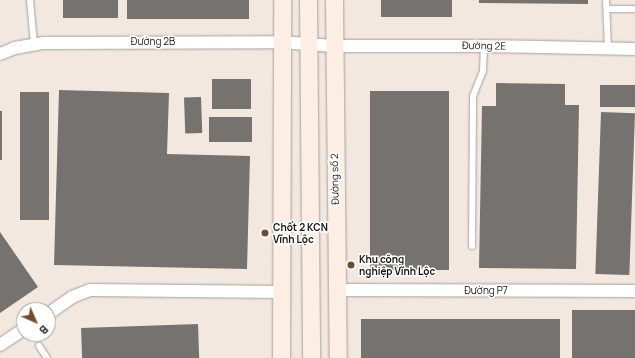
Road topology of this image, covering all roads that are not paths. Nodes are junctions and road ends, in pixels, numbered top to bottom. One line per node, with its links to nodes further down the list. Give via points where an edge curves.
1 (30, 0): 9 (lane)
2 (282, 0): 8 (main road)
3 (308, 0): 10 (main road)
4 (334, 0): 11 (main road, Đường số 2)
5 (606, 0): 6 (lane)
6 (607, 9): 7 (lane); 13 (lane)
7 (635, 9)
8 (281, 42): 9 (street, Đường 2B); 10 (street, Đường 2B); 19 (main road)
9 (34, 44): 15 (street, Đường 2B)
10 (307, 44): 11 (street, Đường 2E); 26 (main road)
11 (333, 46): 12 (street, Đường 2E); 17 (main road, Đường số 2)
12 (484, 46): 13 (street, Đường 2E); 16 (lane, via 483,72 473,96)
13 (608, 48): 14 (street, Đường 2E)
14 (635, 49)
15 (0, 54)
16 (472, 246)
17 (337, 290): 18 (street, Đường P7); 27 (main road, Đường số 2)
18 (635, 291)
19 (281, 292): 20 (street, via 90,290); 25 (main road)
20 (56, 309)
21 (16, 335): 22 (street)
22 (0, 345)
23 (39, 346): 24 (lane)
24 (47, 358)
25 (281, 358)
26 (311, 358)
27 (338, 358)

